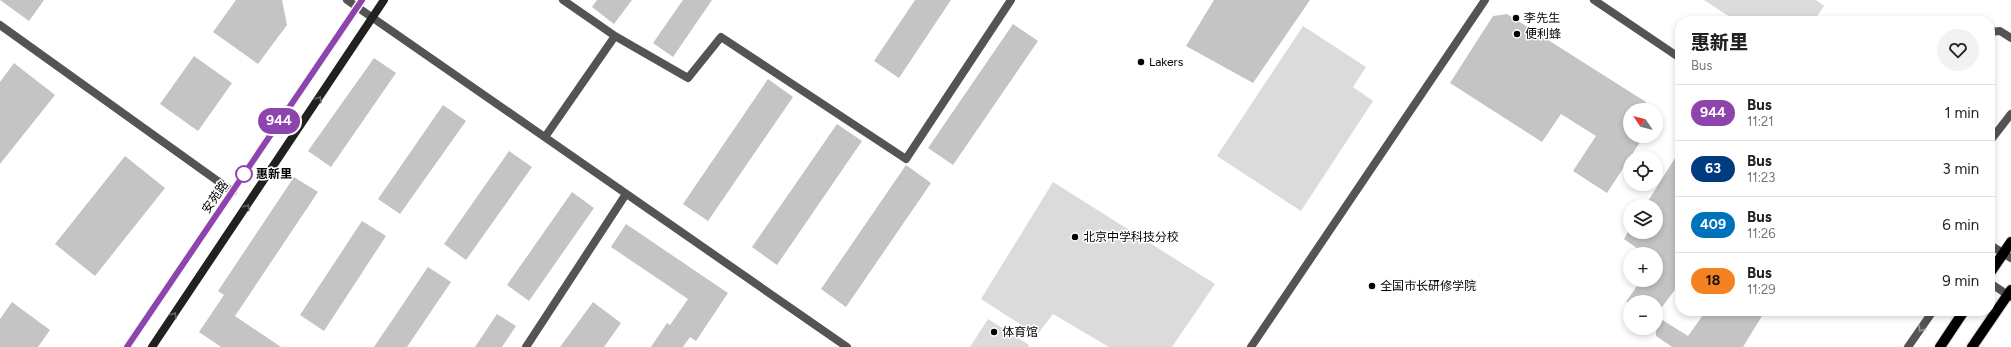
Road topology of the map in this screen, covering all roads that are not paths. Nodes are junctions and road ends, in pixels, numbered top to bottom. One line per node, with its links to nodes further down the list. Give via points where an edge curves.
1 (347, 0): 7 (street)
2 (384, 0): 8 (main road)
3 (563, 0): 11 (street)
4 (1011, 0): 11 (street, via 906,159 721,37 688,78)
5 (1484, 0): 33 (street)
6 (1594, 0): 13 (street)
7 (360, 3): 8 (street); 17 (main road, 安苑路)
8 (373, 17): 16 (street); 30 (main road, one-way to 8)
9 (0, 25): 17 (street)
10 (1995, 32): 12 (street, via 2000,31)
11 (615, 36): 16 (street)
12 (2011, 38)
13 (1675, 55)
14 (2011, 114): 15 (street)
15 (1995, 135)
16 (545, 137): 18 (street)
17 (233, 192): 29 (main road, 安苑路)
18 (626, 194): 31 (street); 32 (street)
19 (2011, 242): 21 (main road)
20 (1995, 248): 21 (street)
21 (2007, 256): 22 (main road)
22 (1995, 268)
23 (1995, 286): 24 (street)
24 (2010, 294): 25 (main road)
25 (1995, 315)
26 (1930, 316): 34 (street, one-way to 34)
27 (1961, 316): 35 (main road)
28 (1994, 316): 36 (main road)
29 (127, 347)
30 (152, 347)
31 (526, 347)
32 (847, 347)
33 (1251, 347)
34 (1908, 347)
35 (1940, 347)
36 (1972, 347)

